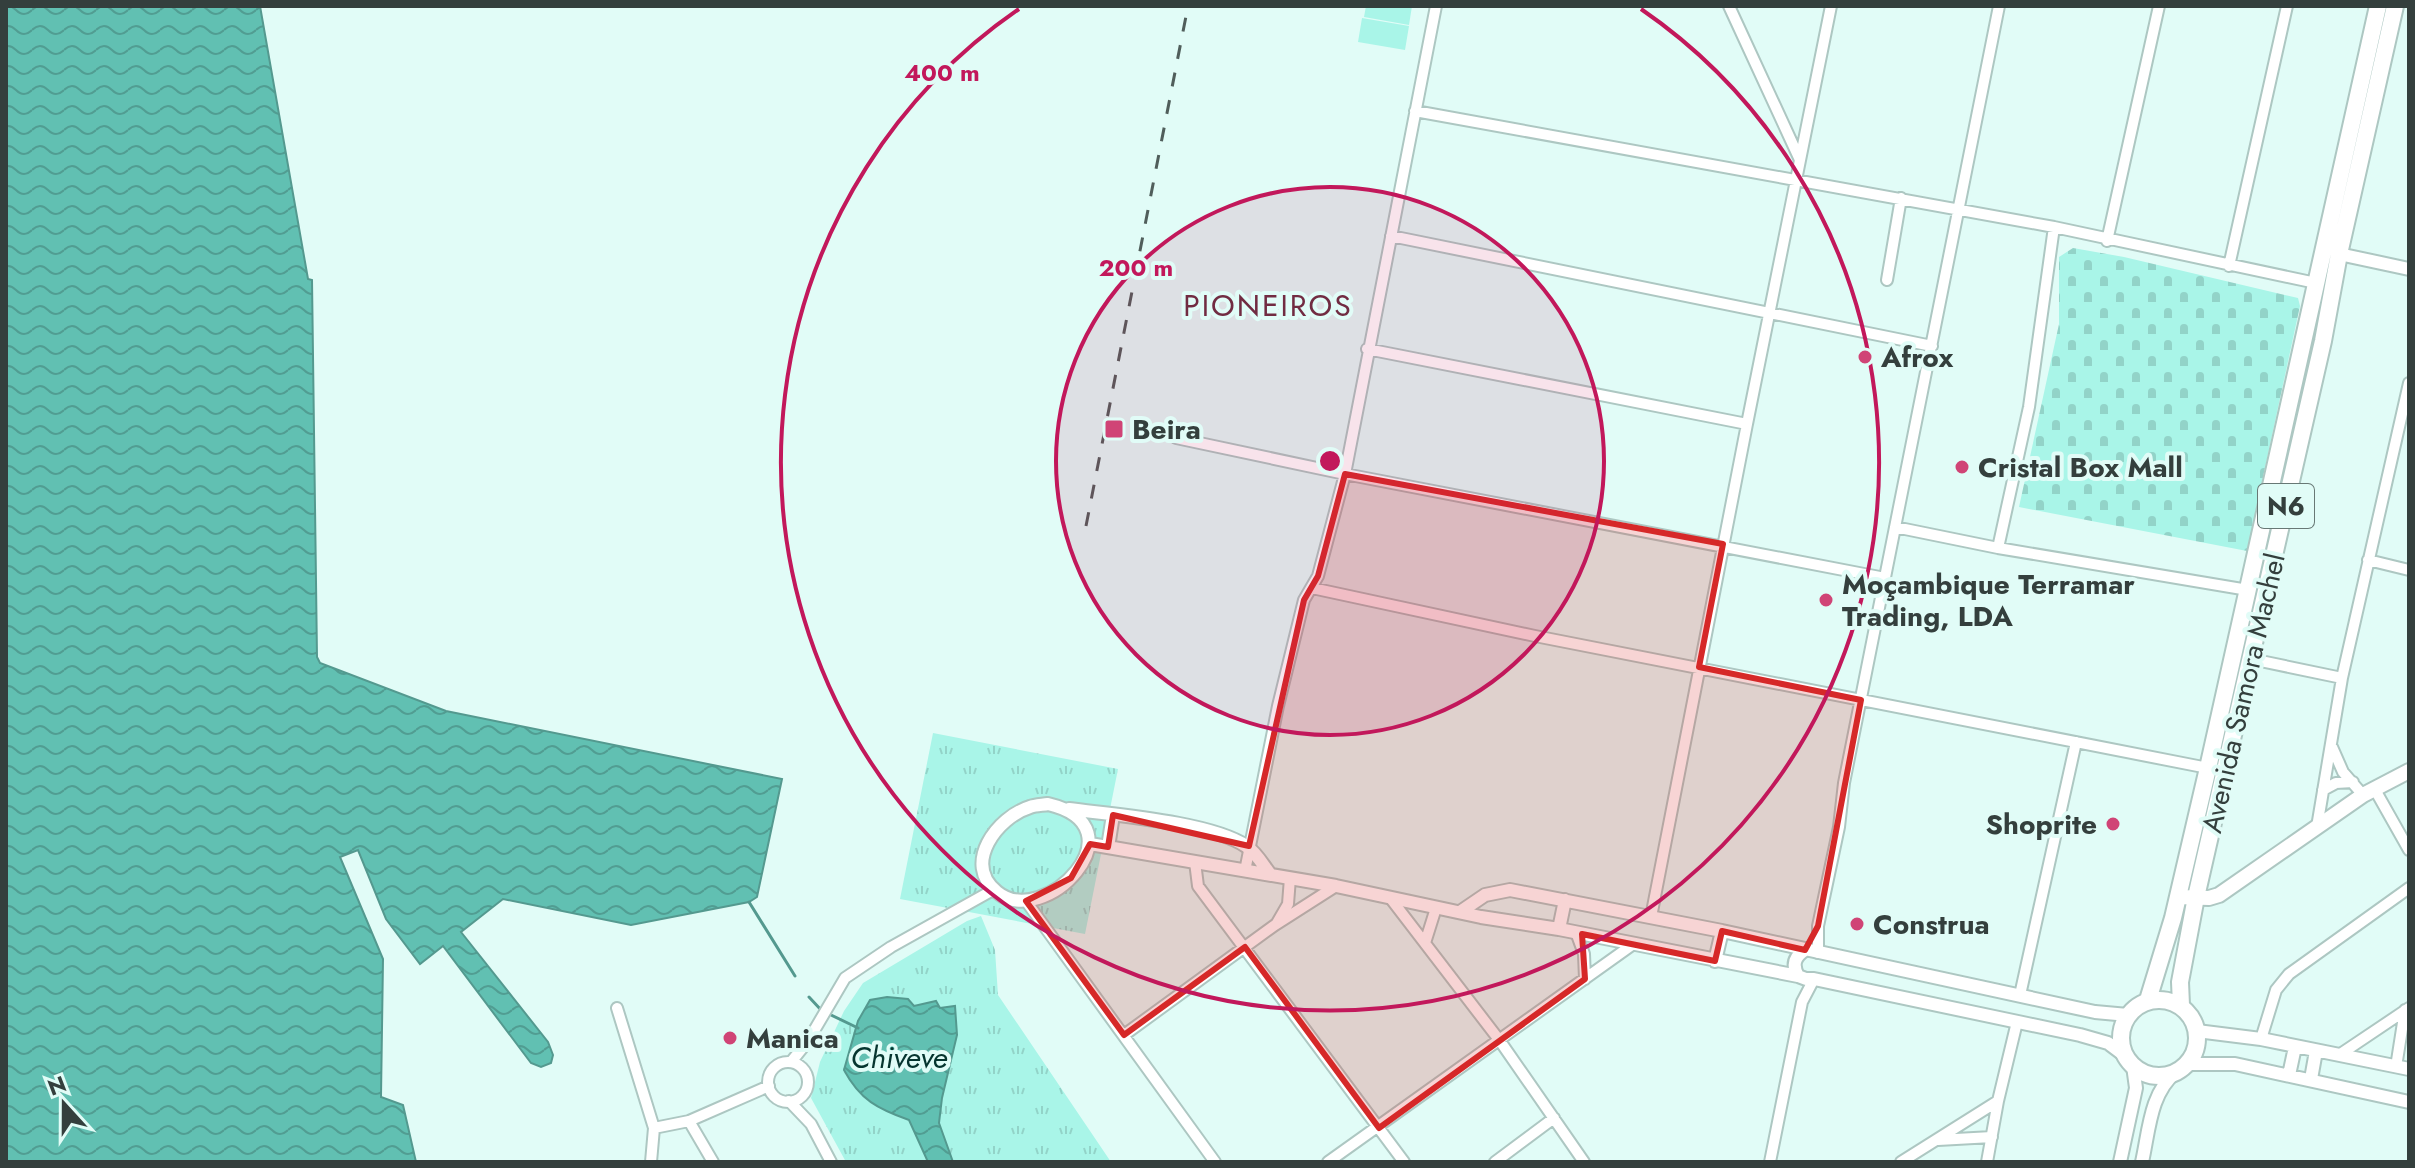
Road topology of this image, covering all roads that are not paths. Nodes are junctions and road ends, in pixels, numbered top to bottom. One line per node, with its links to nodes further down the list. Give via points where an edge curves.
1 (1436, 6): 9 (street)
2 (1729, 6): 10 (street)
3 (1831, 6): 10 (street)
4 (1999, 6): 14 (street)
5 (2159, 6): 17 (street)
6 (2287, 6): 19 (street)
7 (2378, 6): 11 (highway, Avenida Samora Machel / N6)
8 (2395, 6): 11 (highway, Avenida Samora Machel / N6)
9 (1415, 111): 12 (street); 16 (street)
10 (1800, 160): 12 (street)
11 (2348, 177): 18 (highway, Avenida Samora Machel / N6); 22 (highway, Avenida Samora Machel / N6)
12 (1796, 179): 13 (street); 23 (street)
13 (1901, 198): 14 (street); 21 (street)
14 (1959, 209): 15 (street); 26 (street)
15 (2054, 227): 17 (street); 34 (street, via 2029,407)
16 (1391, 236): 23 (street); 27 (street)
17 (2107, 241): 19 (street)
18 (2339, 254): 20 (street); 25 (highway, Avenida Samora Machel / N6)
19 (2229, 266): 22 (street)
20 (2409, 269)
21 (1887, 280)
22 (2316, 283): 24 (highway, Avenida Samora Machel / N6)
23 (1769, 314): 26 (street); 29 (street)
24 (2304, 337): 25 (highway); 39 (highway, Avenida Samora Machel / N6)
25 (2323, 341): 37 (highway, Avenida Samora Machel / N6)
26 (1932, 346): 32 (street)
27 (1367, 349): 29 (street); 31 (street)
28 (2409, 383): 35 (street)
29 (1747, 424): 33 (street)
30 (1176, 438): 31 (street)
31 (1345, 474): 33 (street); 40 (street)
32 (1895, 527): 34 (street); 38 (street)
33 (1723, 544): 38 (street); 44 (street)
34 (1998, 548): 39 (street)
35 (2368, 560): 36 (street); 45 (street)
36 (2409, 570)
37 (2270, 576): 39 (highway); 42 (highway, Avenida Samora Machel / N6)
38 (1885, 578): 46 (street)
39 (2250, 582): 41 (highway, Avenida Samora Machel / N6)
40 (1312, 588): 44 (street); 62 (street, via 1304,600)
41 (2243, 614): 42 (highway); 47 (highway, Avenida Samora Machel / N6)
42 (2261, 617): 43 (highway, Avenida Samora Machel / N6)
43 (2251, 659): 45 (street); 48 (highway, Avenida Samora Machel / N6)
44 (1699, 667): 46 (street); 78 (street)
45 (2342, 678): 50 (street)
46 (1861, 700): 49 (street); 80 (street)
47 (2220, 715): 48 (highway); 51 (highway, Avenida Samora Machel / N6)
48 (2237, 718): 58 (highway, Avenida Samora Machel / N6)
49 (2076, 742): 51 (street); 94 (street)
50 (2332, 746): 53 (street); 54 (street)
51 (2208, 768): 58 (highway, Avenida Samora Machel / N6)
52 (2409, 771): 55 (main road)
53 (2353, 782): 54 (street); 55 (street)
54 (2323, 790): 59 (street)
55 (2368, 792): 59 (main road); 63 (street)
56 (1066, 808): 57 (street); 60 (street, via 1085,827); 70 (street, via 1028,807 987,842 983,868)
57 (1113, 815): 61 (street); 62 (street, via 1218,834)
58 (2206, 815): 71 (highway, Avenida Samora Machel / N6); 72 (highway, Avenida Samora Machel / N6)
59 (2317, 827): 72 (main road, via 2236,885 2209,898)
60 (1090, 844): 61 (street); 75 (street, via 1085,862 1071,878)
61 (1108, 847): 64 (street)
62 (1249, 847): 65 (street); 66 (street)
63 (2409, 850)
64 (1195, 862): 65 (street); 86 (street, via 1198,886)
65 (1245, 871): 66 (street)
66 (1270, 874): 67 (street)
67 (1290, 878): 68 (street); 79 (street, via 1288,904)
68 (1336, 886): 73 (street); 79 (street)
69 (2409, 888): 105 (street, via 2289,974 2276,990)
70 (993, 890): 75 (street); 106 (street, via 845,978)
71 (2178, 897): 72 (main road); 95 (highway, Avenida Samora Machel / N6)
72 (2196, 897): 97 (highway, Avenida Samora Machel / N6, via 2180,982)
73 (1391, 899): 76 (street); 84 (street)
74 (1565, 900): 77 (street, via 1495,891); 78 (street); 81 (street)
75 (1026, 901): 104 (street)
76 (1436, 908): 77 (street); 84 (street)
77 (1460, 912): 81 (street)
78 (1651, 917): 82 (street)
79 (1275, 925): 86 (street)
80 (1818, 926): 87 (street); 88 (street)
81 (1559, 929): 83 (street)
82 (1722, 931): 87 (street); 89 (street)
83 (1576, 932): 85 (street); 91 (street)
84 (1425, 943): 107 (street)
85 (1632, 945): 89 (street); 91 (street)
86 (1245, 947): 104 (street); 127 (street)
87 (1805, 950): 88 (street); 90 (street, via 1794,961)
88 (1818, 953): 92 (street, via 1823,964); 93 (street)
89 (1715, 961): 90 (street)
90 (1798, 976): 92 (street); 96 (street)
91 (1585, 979): 107 (street)
92 (1814, 979): 96 (street); 100 (street)
93 (1983, 987): 94 (street); 100 (street)
94 (2020, 995): 101 (street)
95 (2148, 1000): 97 (highway); 101 (highway)
96 (1802, 1002): 138 (street)
97 (2181, 1005): 103 (highway)
98 (617, 1008): 126 (street)
99 (2407, 1009): 110 (street); 114 (street)
100 (1980, 1015): 102 (street)
101 (2128, 1015): 111 (highway, via 2120,1037)
102 (2017, 1022): 111 (street, via 2108,1043); 121 (street)
103 (2197, 1031): 105 (street); 113 (highway, via 2197,1044)
104 (1124, 1035): 133 (street)
105 (2261, 1039): 108 (street)
106 (808, 1041): 112 (street); 115 (street)
107 (1500, 1041): 123 (street); 127 (street)
108 (2295, 1047): 109 (street); 116 (street)
109 (2316, 1051): 110 (street); 117 (street)
110 (2339, 1055): 114 (street)
111 (2128, 1060): 113 (highway, via 2150,1075); 141 (street, via 2136,1088)
112 (791, 1062): 115 (street); 118 (street, via 775,1067)
113 (2182, 1068): 116 (street, via 2235,1064); 142 (street, via 2165,1081 2157,1097)
114 (2402, 1068)
115 (803, 1069): 119 (street, via 808,1082)
116 (2289, 1075): 117 (street)
117 (2311, 1079): 122 (street)
118 (769, 1086): 120 (street, via 780,1100); 124 (street)
119 (803, 1095): 120 (street); 125 (street)
120 (789, 1101): 125 (street)
121 (1998, 1101): 128 (street); 129 (street)
122 (2409, 1102)
123 (1554, 1118): 136 (street); 137 (street)
124 (689, 1121): 126 (street); 131 (street)
125 (811, 1124): 132 (street)
126 (654, 1128): 130 (street)
127 (1379, 1128): 134 (street); 135 (street)
128 (1992, 1137): 129 (street); 140 (street)
129 (1936, 1140): 139 (street)
130 (651, 1162)
131 (713, 1162)
132 (831, 1162)
133 (1215, 1162)
134 (1328, 1162)
135 (1404, 1162)
136 (1495, 1162)
137 (1584, 1162)
138 (1770, 1162)
139 (1901, 1162)
140 (1987, 1162)
141 (2120, 1162)
142 (2142, 1162)

